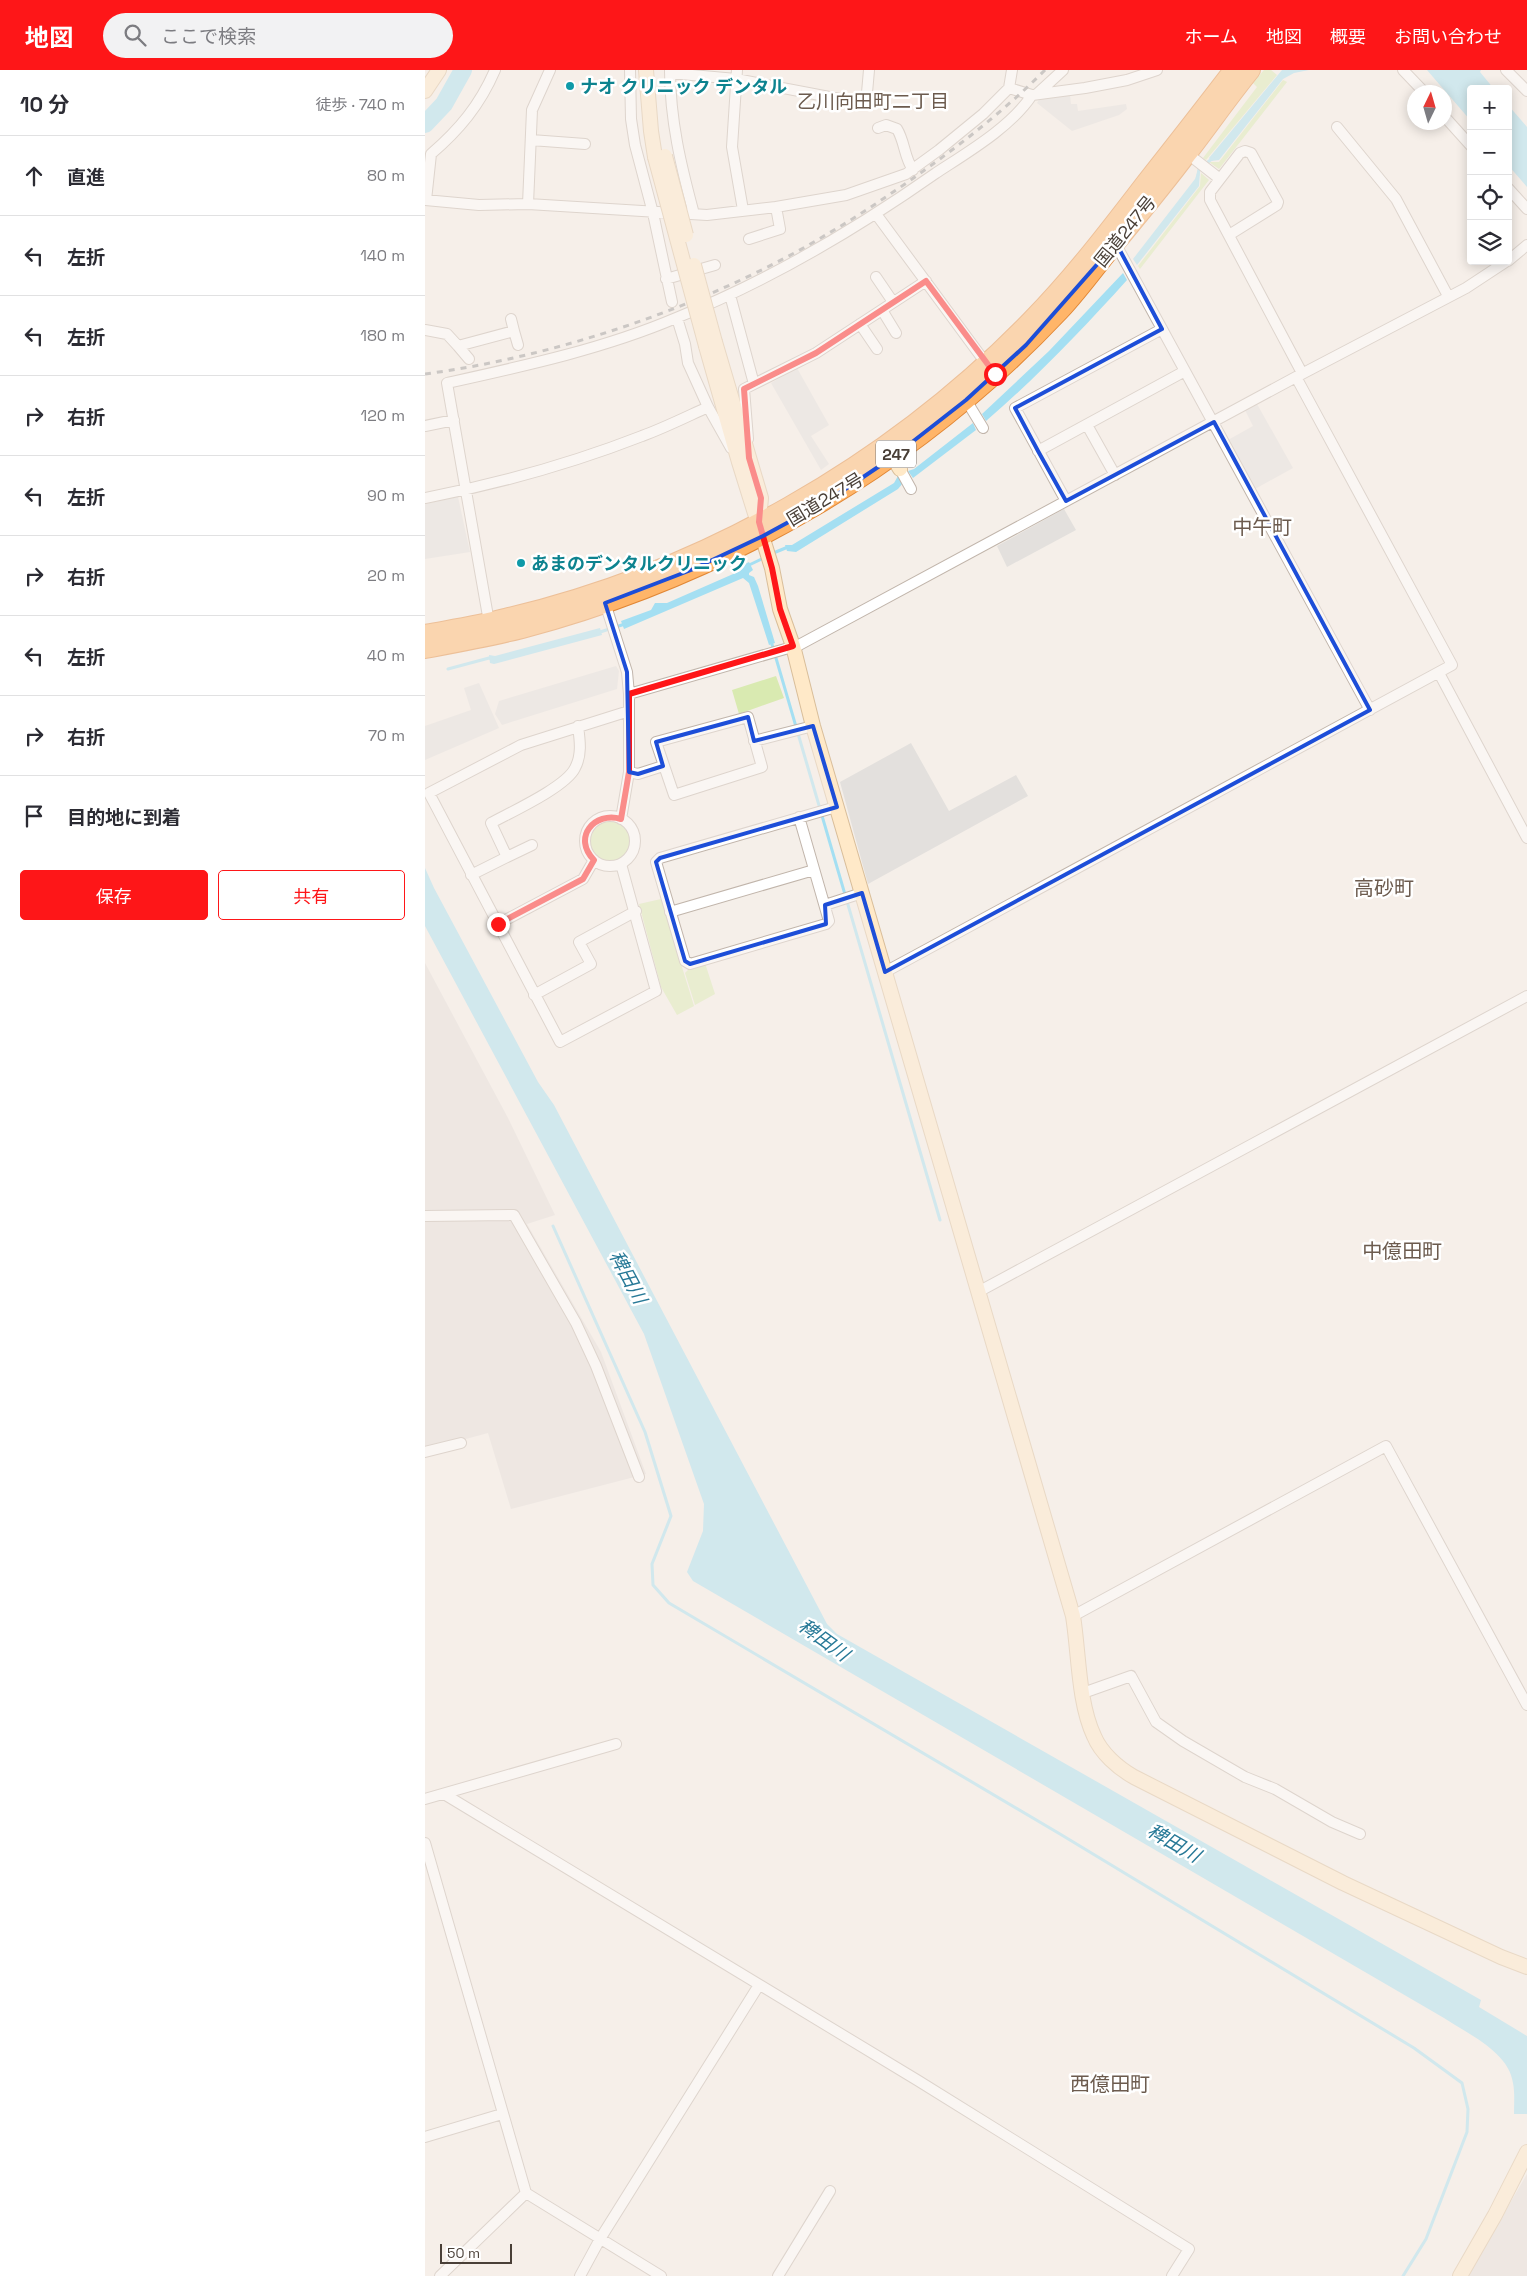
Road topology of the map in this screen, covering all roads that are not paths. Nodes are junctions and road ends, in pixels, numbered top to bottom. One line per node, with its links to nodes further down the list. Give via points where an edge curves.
1 (439, 70): 18 (street)
2 (495, 70): 32 (street, via 477,105 462,125 431,154)
3 (550, 70): 24 (street, via 533,110)
4 (630, 70): 37 (street, via 635,145)
5 (646, 70): 27 (street, via 651,131)
6 (655, 70): 27 (street)
7 (869, 70): 15 (street, via 866,104)
8 (1012, 70): 17 (street)
9 (1063, 70): 20 (street)
10 (1157, 70): 20 (street, via 1127,80)
11 (1403, 70): 16 (street)
12 (1506, 70): 19 (street)
13 (670, 71): 15 (street); 38 (street, via 677,152)
14 (1244, 72): 28 (highway, 国道247号 / 247); 41 (highway, 国道247号 / 247)
15 (736, 74): 36 (street, via 732,147)
16 (1417, 85)
17 (1009, 88): 20 (street); 29 (street, via 983,114)
18 (425, 91)
19 (1527, 91)
20 (1035, 95): 39 (street, via 1022,110 977,145)
21 (1452, 124): 25 (street)
22 (1337, 127): 51 (street, via 1397,199)
23 (878, 128): 29 (street, via 886,125 897,129 904,143 907,162)
24 (531, 140): 26 (street); 33 (street)
25 (1467, 141)
26 (585, 144)
27 (660, 156): 78 (street, bridge)
28 (1193, 159): 30 (street); 41 (highway, 国道247号 / 247)
29 (913, 170): 34 (street, via 846,195)
30 (1220, 179): 40 (street, via 1210,192 1210,200); 40 (street, via 1245,151 1251,154 1278,202 1276,208)
31 (1512, 192): 35 (street)
32 (426, 200): 33 (street)
33 (528, 204): 37 (street)
34 (776, 207): 36 (street); 42 (street, via 780,229)
35 (1527, 209)
36 (743, 210): 38 (street)
37 (653, 213): 38 (street); 48 (street)
38 (694, 214)
39 (876, 214): 49 (street); 50 (street)
40 (1229, 235): 68 (street)
41 (1111, 238): 58 (street); 66 (highway, 国道247号 / 247, via 1079,268)
42 (749, 239)
43 (1527, 245): 44 (street)
44 (1512, 258)
45 (715, 265): 48 (street)
46 (1502, 265): 51 (street)
47 (876, 277): 53 (street)
48 (667, 279): 52 (street)
49 (926, 281): 53 (street); 66 (street)
50 (730, 295): 55 (street); 69 (street)
51 (1448, 296): 68 (street)
52 (672, 302)
53 (893, 302): 54 (street)
54 (881, 310): 57 (street); 61 (street)
55 (677, 318): 70 (street, via 688,362); 72 (street, via 604,344 447,383)
56 (511, 319): 60 (street)
57 (860, 324): 64 (street); 69 (street, via 816,353)
58 (1162, 329): 67 (street); 77 (street, via 1015,408)
59 (425, 330): 63 (street, via 447,334)
60 (514, 331): 62 (street); 63 (street)
61 (897, 333)
62 (518, 345)
63 (458, 346): 65 (street)
64 (877, 349)
65 (469, 359)
66 (991, 369): 71 (highway, 国道247号 / 247); 85 (highway, 国道247号 / 247, via 832,480)
67 (1185, 371): 73 (street); 74 (street)
68 (1299, 375): 73 (street); 91 (street, via 1453,665)
69 (754, 384): 78 (street, via 744,389)
70 (708, 407): 78 (street); 82 (street, via 641,437)
71 (970, 407): 76 (street); 79 (highway, 国道247号 / 247)
72 (454, 420): 75 (street); 82 (street)
73 (1214, 422): 80 (street); 93 (street)
74 (1087, 425): 77 (street); 80 (street)
75 (425, 426)
76 (983, 428)
77 (1038, 451): 84 (street)
78 (744, 460): 85 (street, via 761,498)
79 (896, 463): 81 (street); 85 (highway, 国道247号 / 247)
80 (1115, 475): 84 (street)
81 (911, 489)
82 (466, 490): 83 (street); 87 (street)
83 (425, 498)
84 (1066, 501): 89 (street, via 799,645)
85 (763, 536): 86 (highway, 国道247号 / 247); 87 (highway, 国道247号 / 247, via 710,547 621,583); 89 (street)
86 (607, 611): 90 (highway, 国道247号 / 247); 92 (street, via 627,672)
87 (489, 622): 88 (highway, 国道247号 / 247)
88 (425, 634)
89 (787, 648): 92 (street); 96 (street)
90 (425, 649)
91 (1439, 673): 93 (street); 103 (street)
92 (629, 694): 94 (street)
93 (1370, 710): 115 (street)
94 (629, 711): 95 (street); 99 (street)
95 (578, 726): 105 (street, via 581,744 575,770 564,782 491,823); 109 (street, via 521,745 429,793)
96 (808, 727): 97 (street); 100 (street)
97 (755, 741): 98 (street, via 748,717 656,742); 98 (street, via 762,767 674,795)
98 (663, 766): 99 (street, via 638,774)
99 (629, 772): 102 (street)
100 (831, 808): 101 (street); 110 (street)
101 (799, 817): 108 (street); 113 (street, via 659,858 656,862)
102 (621, 819): 106 (street, via 605,817 591,826 585,841); 107 (street, via 632,830 635,845)
103 (1527, 838)
104 (532, 845): 105 (street)
105 (507, 857): 109 (street)
106 (594, 860): 107 (street, via 604,865); 114 (street, via 583,879)
107 (621, 864): 112 (street)
108 (815, 870): 111 (street); 113 (street)
109 (471, 875): 114 (street)
110 (852, 896): 111 (street); 115 (street)
111 (825, 905): 113 (street, via 829,921 826,924 690,964 685,961)
112 (635, 911): 116 (street, via 579,942 591,964); 116 (street, via 656,991 560,1042)
113 (670, 912)
114 (498, 924): 116 (street)
115 (885, 972): 119 (street)
116 (534, 995)
117 (1527, 996): 119 (street)
118 (425, 1216): 122 (street, via 515,1215 576,1323)
119 (978, 1292): 123 (street)
120 (461, 1443): 121 (street)
121 (425, 1452)
122 (639, 1477)
123 (1073, 1616): 124 (street); 125 (street, via 1386,1446)
124 (1083, 1693): 128 (street, via 1094,1737 1103,1751); 131 (street, via 1131,1676 1155,1722 1245,1777 1269,1785 1332,1822)
125 (1527, 1705)
126 (616, 1744): 129 (street)
127 (1119, 1777): 128 (street)
128 (1133, 1777): 133 (street, via 1343,1883)
129 (443, 1794): 130 (street); 134 (street)
130 (425, 1799)
131 (1360, 1834)
132 (425, 1843): 135 (street)
133 (1527, 1967)
134 (759, 1985): 140 (street); 145 (street, via 1189,2248)
135 (502, 2114): 136 (street); 139 (street)
136 (425, 2137)
137 (1527, 2152): 146 (street)
138 (830, 2191): 144 (street)
139 (526, 2194): 140 (street); 141 (street)
140 (600, 2239): 142 (street); 143 (street)
141 (440, 2276)
142 (580, 2276)
143 (661, 2276)
144 (778, 2276)
145 (1172, 2276)
146 (1460, 2276)

